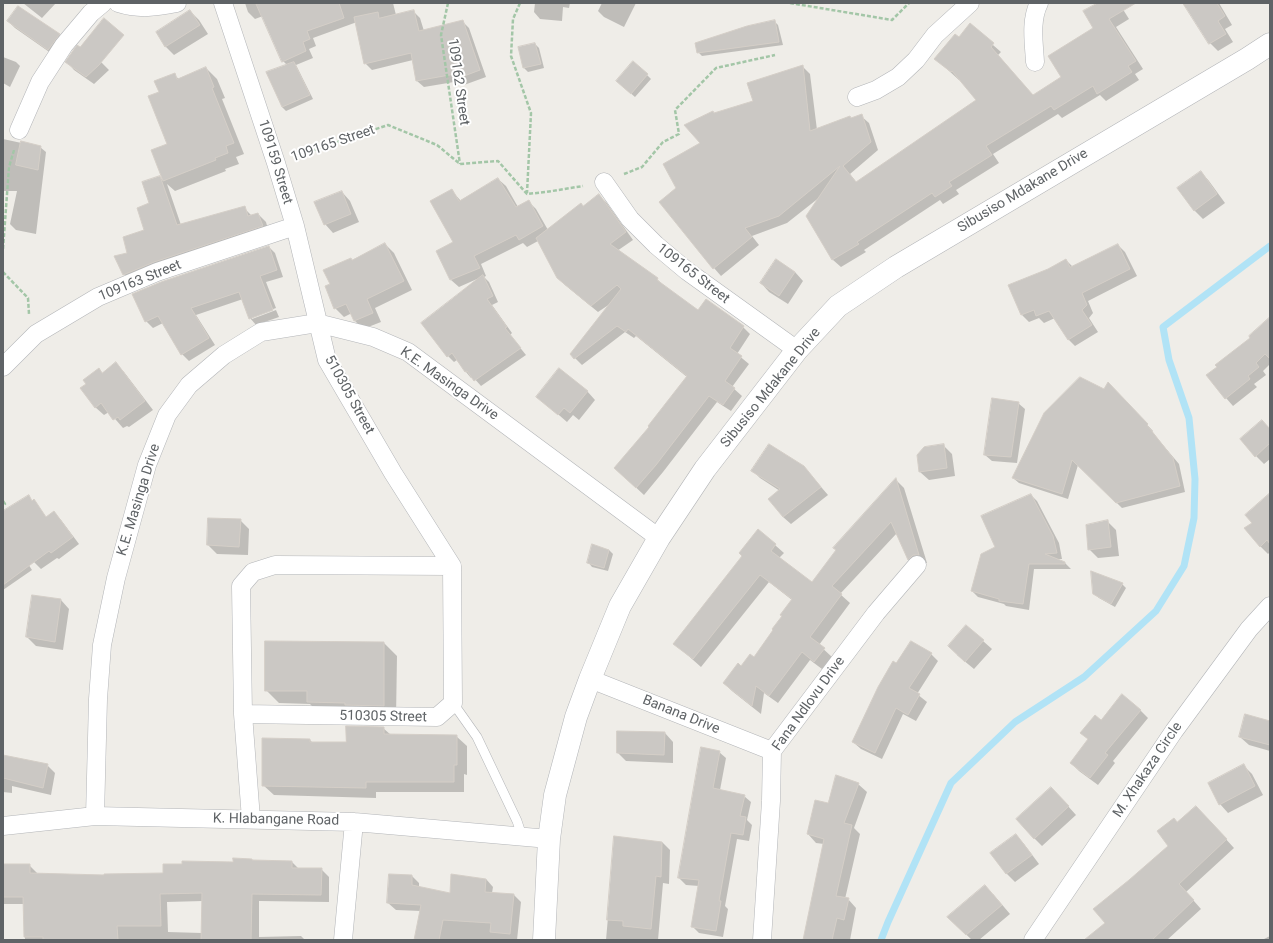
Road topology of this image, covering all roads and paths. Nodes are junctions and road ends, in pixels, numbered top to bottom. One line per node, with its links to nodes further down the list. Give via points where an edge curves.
1 (104, 3): 15 (street, via 64,45 40,82)
2 (118, 3): 3 (street, via 149,8)
3 (177, 3)
4 (223, 3): 16 (street, 109159 Street)
5 (448, 3): 17 (path, 109162 Street, via 441,35)
6 (520, 3): 19 (path, via 513,19 511,56 531,113)
7 (790, 3): 8 (path, via 892,20)
8 (909, 3)
9 (970, 3): 14 (street, via 935,35 916,60 898,77)
10 (1039, 3): 13 (street, via 1033,24)
11 (1270, 44): 25 (street, Sibusiso Mdakane Drive, via 896,267 838,306)
12 (775, 55): 18 (path, via 716,68 675,110 679,134 662,142 642,167)
13 (1034, 62)
14 (858, 97)
15 (19, 130): 21 (path, via 9,167)
16 (276, 163): 17 (path, 109165 Street, via 388,125 437,145); 20 (street, 109159 Street)
17 (460, 164): 19 (path, via 498,161)
18 (604, 182): 19 (path); 25 (street, 109165 Street, via 630,219 656,245 686,271)
19 (527, 194)
20 (295, 226): 23 (street, 109159 Street); 24 (street, 109163 Street, via 157,272 98,297)
21 (3, 249)
22 (3, 272): 24 (path, via 28,298 29,323)
23 (317, 323): 29 (street, K.E. Masinga Drive, via 373,337 408,352); 31 (street, 510305 Street, via 327,360 393,473); 37 (street, K.E. Masinga Drive, via 261,332 224,355 190,385 167,415 147,465 116,578 102,645)
24 (36, 334): 26 (street, 109163 Street)
25 (797, 350): 29 (street, Sibusiso Mdakane Drive, via 705,469)
26 (3, 367)
27 (3, 502): 28 (path)
28 (3, 505)
29 (659, 538): 33 (street, Sibusiso Mdakane Drive, via 620,606)
30 (917, 565): 36 (street, Fana Ndlovu Drive, via 876,613)
31 (452, 566): 34 (street); 35 (street, via 275,564 253,572 241,586)
32 (1270, 606): 46 (street, M. Xhakaza Circle, via 1249,629 1174,731)
33 (590, 678): 36 (street, Banana Drive); 42 (street, Sibusiso Mdakane Drive, via 576,717 557,788)
34 (453, 703): 35 (street, 510305 Street, via 437,717); 41 (lane, via 477,736)
35 (243, 714): 38 (street)
36 (772, 751): 45 (street, Fana Ndlovu Drive)
37 (95, 816): 38 (street, K. Hlabangane Road); 40 (street, K. Hlabangane Road)
38 (251, 819): 39 (street, K. Hlabangane Road)
39 (354, 822): 41 (street, K. Hlabangane Road); 43 (street)
40 (3, 826)
41 (522, 836): 42 (street, K. Hlabangane Road)
42 (549, 838): 44 (street, Sibusiso Mdakane Drive)
43 (343, 940)
44 (544, 940)
45 (762, 940)
46 (1033, 940)

